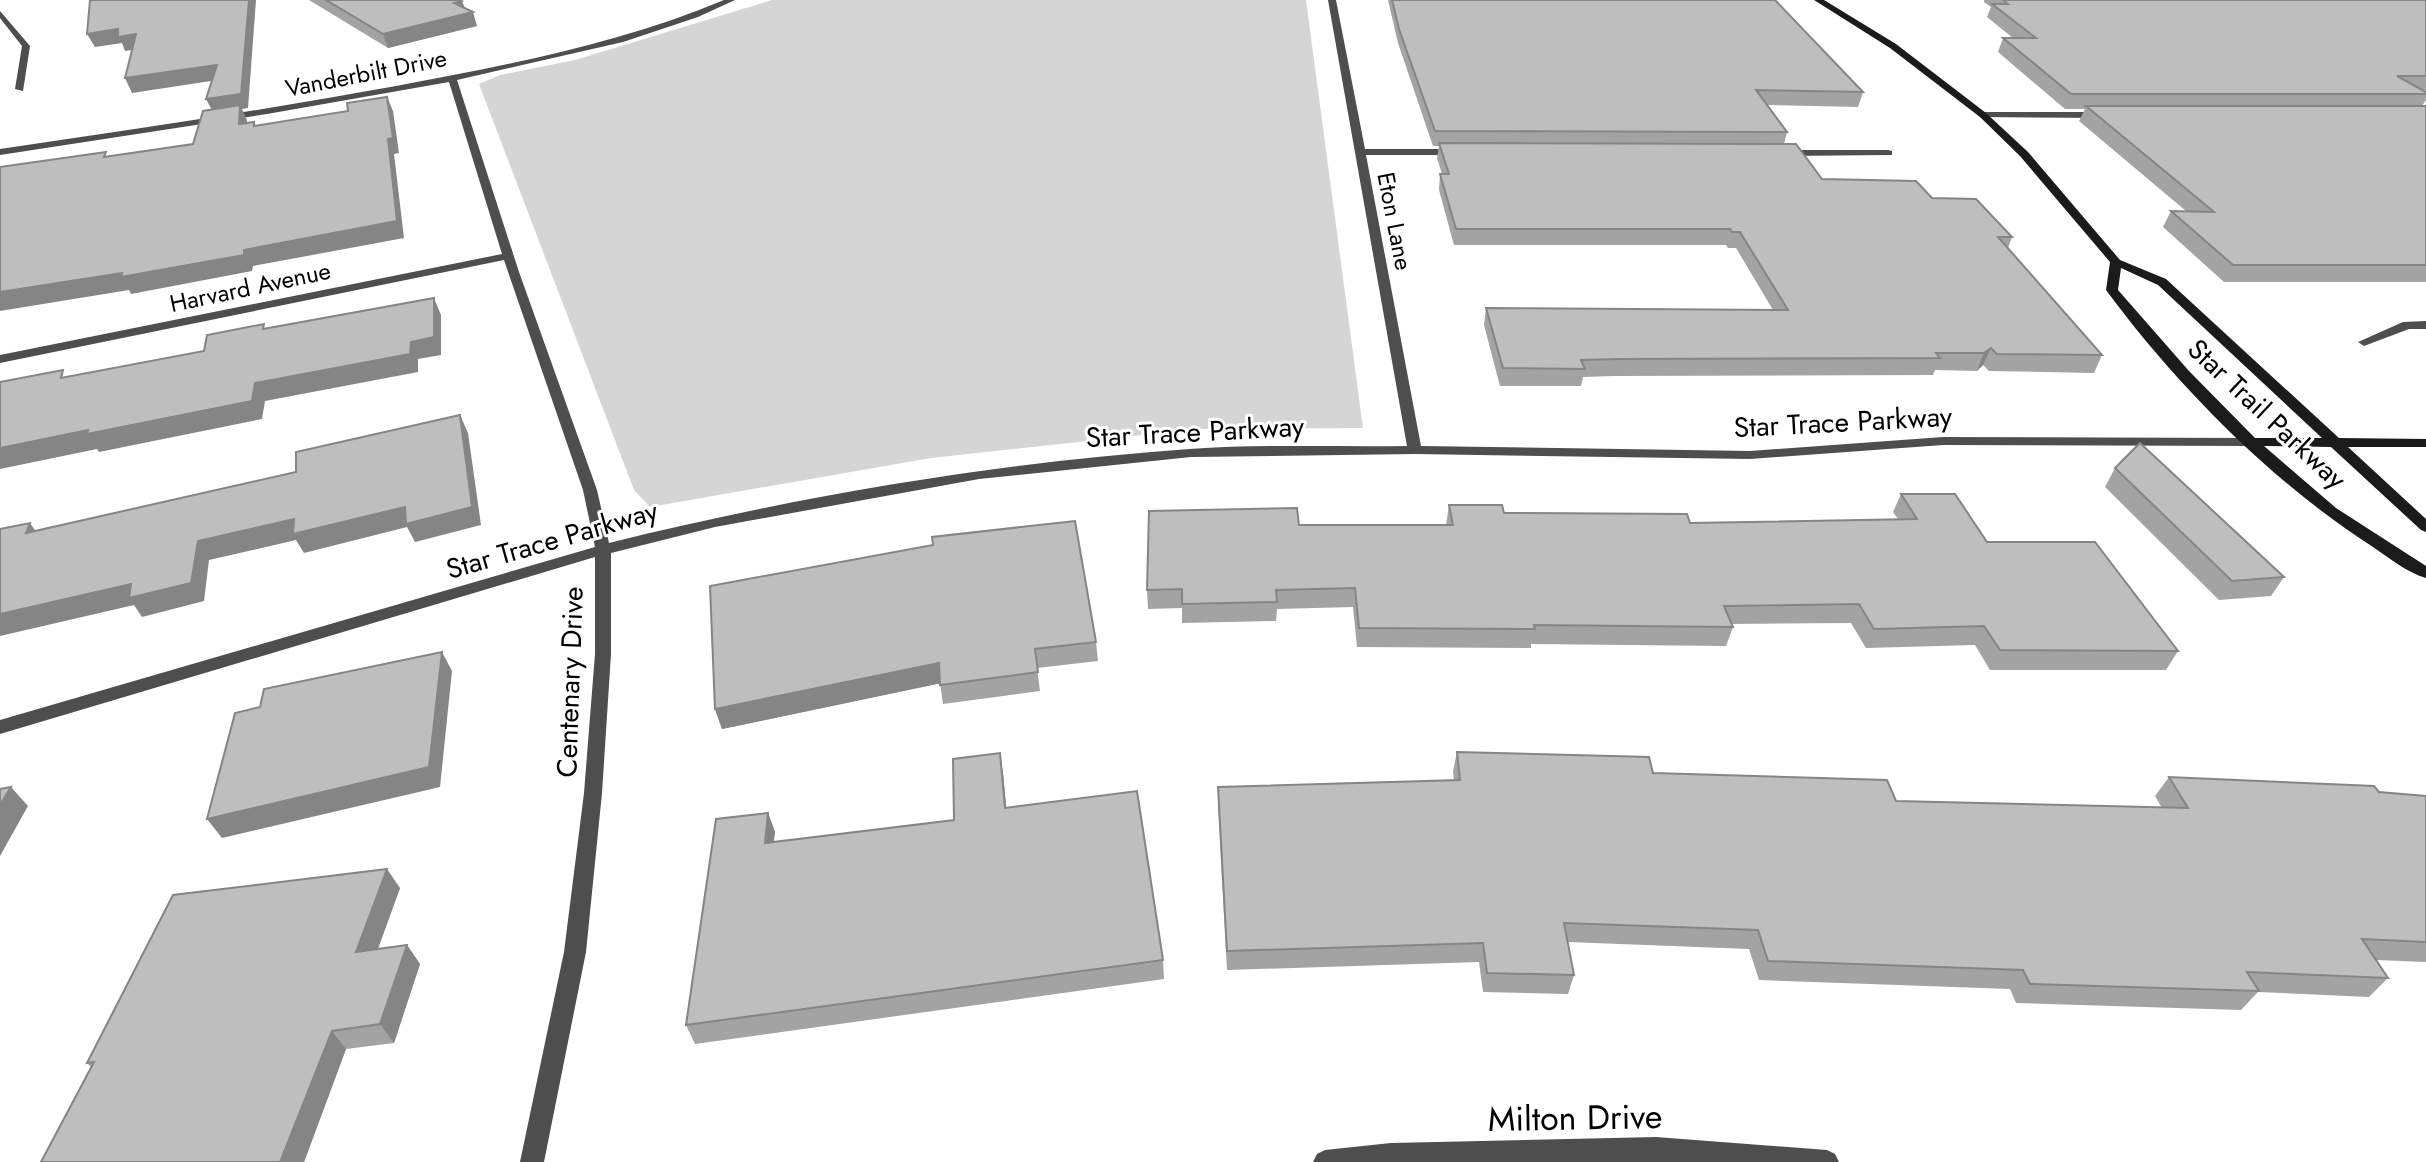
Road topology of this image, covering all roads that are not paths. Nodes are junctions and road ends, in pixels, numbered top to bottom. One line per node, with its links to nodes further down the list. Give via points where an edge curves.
1 (731, 0): 5 (street, Vanderbilt Drive, via 557,58)
2 (1332, 0): 10 (street, Eton Lane)
3 (1818, 0): 7 (street, Star Trail Parkway, via 1893,46)
4 (0, 13): 6 (street, via 26,46)
5 (452, 78): 9 (street, Vanderbilt Drive); 14 (street, Centenary Drive)
6 (20, 89)
7 (1983, 115): 8 (street); 15 (street, Star Trail Parkway, via 2024,154)
8 (2116, 115)
9 (0, 152)
10 (1359, 152): 11 (street); 22 (street, Eton Lane)
11 (1478, 152)
12 (1762, 153): 13 (street)
13 (1888, 153)
14 (508, 256): 18 (street, Harvard Avenue); 24 (street, Centenary Drive, via 590,490)
15 (2116, 262): 19 (street, Star Trail Parkway, via 2112,290); 20 (street, Star Trail Parkway, via 2162,282)
16 (2426, 325): 17 (street, via 2407,325)
17 (2364, 342)
18 (0, 359)
19 (2251, 442): 20 (street, Star Trace Parkway); 22 (street, Star Trace Parkway, via 1943,441 1750,455); 25 (street, Star Trail Parkway, via 2330,510)
20 (2334, 443): 21 (street, Star Trace Parkway); 23 (street, Star Trail Parkway)
21 (2426, 443)
22 (1415, 450): 24 (street, Star Trace Parkway, via 1191,453 979,475 715,522)
23 (2426, 527)
24 (603, 550): 26 (street, Star Trace Parkway); 27 (street, Centenary Drive, via 603,654 578,924)
25 (2426, 573)
26 (0, 727)
27 (532, 1162)
28 (1325, 1162): 29 (street, Milton Drive, via 1391,1155 1656,1149)
29 (1827, 1162)

